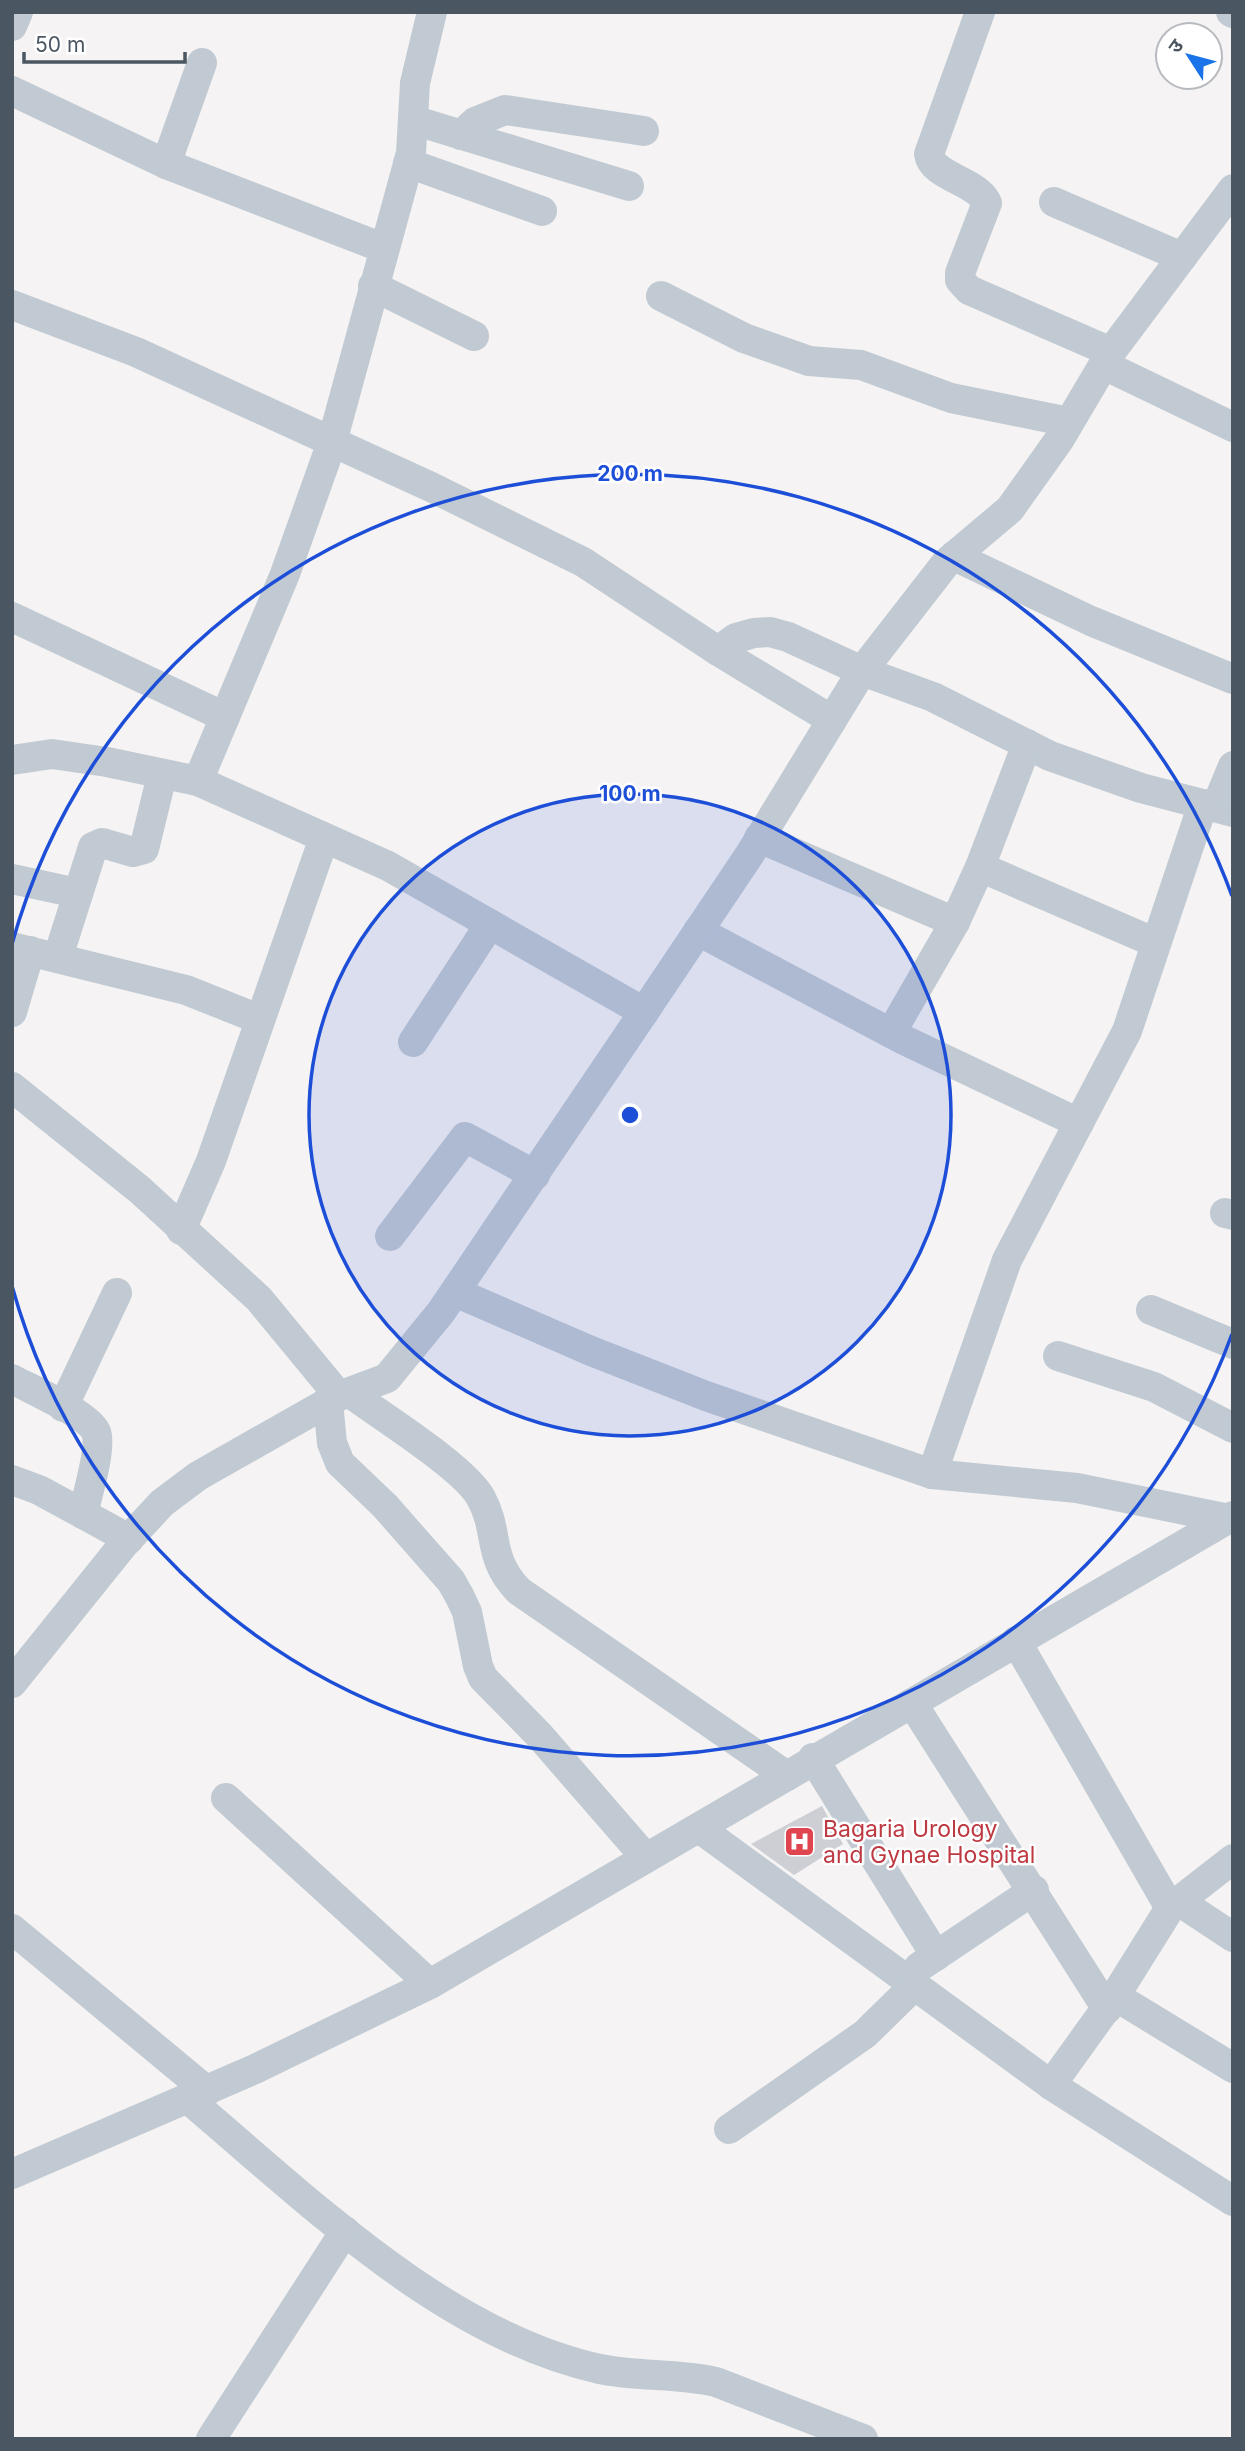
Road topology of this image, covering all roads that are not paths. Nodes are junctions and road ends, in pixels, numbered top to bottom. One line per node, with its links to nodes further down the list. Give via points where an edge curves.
1 (18, 12): 4 (street)
2 (432, 12): 7 (street, via 415,83)
3 (980, 12): 22 (street, via 929,158 981,193 987,203 960,280 969,290)
4 (12, 26)
5 (202, 62): 11 (street)
6 (12, 91): 11 (street)
7 (413, 120): 9 (street); 10 (street)
8 (644, 131): 9 (street, via 505,110 475,122)
9 (461, 135): 12 (street)
10 (408, 163): 15 (street); 16 (street)
11 (166, 164): 16 (street)
12 (629, 186)
13 (1233, 189): 17 (street)
14 (1054, 202): 17 (street)
15 (542, 211)
16 (383, 248): 18 (street)
17 (1182, 257): 22 (street)
18 (373, 286): 21 (street); 25 (street)
19 (661, 296): 23 (street, via 744,338 809,361 861,365 951,398)
20 (12, 305): 25 (street, via 136,352)
21 (474, 336)
22 (1107, 358): 23 (street); 24 (street)
23 (1069, 422): 26 (street, via 1010,509)
24 (1233, 427)
25 (332, 442): 28 (street, via 583,562); 31 (street, via 285,574)
26 (954, 556): 29 (street); 30 (street, via 1091,621)
27 (12, 617): 31 (street)
28 (718, 651): 29 (street, via 736,638 770,632); 32 (street)
29 (862, 671): 32 (street); 33 (street, via 933,697)
30 (1233, 680)
31 (225, 718): 37 (street)
32 (832, 720): 40 (street)
33 (1027, 744): 38 (street, via 1141,788); 41 (street)
34 (12, 760): 36 (street, via 52,754)
35 (1233, 766): 38 (street)
36 (162, 775): 37 (street); 43 (street, via 144,849 133,852 97,843 90,851)
37 (198, 781): 39 (street)
38 (1217, 808): 47 (street)
39 (324, 838): 45 (street, via 388,866); 51 (street)
40 (760, 838): 44 (street); 46 (street)
41 (980, 867): 44 (street); 47 (street)
42 (12, 879): 43 (street)
43 (77, 893): 48 (street)
44 (955, 922): 52 (street)
45 (490, 924): 50 (street); 53 (street)
46 (698, 931): 50 (street); 52 (street)
47 (1156, 943): 55 (street, via 1127,1031)
48 (33, 952): 49 (street); 51 (street, via 186,990)
49 (12, 1012)
50 (644, 1012): 56 (street)
51 (259, 1019): 57 (street, via 211,1161)
52 (891, 1033): 55 (street)
53 (413, 1042)
54 (12, 1087): 57 (street, via 140,1190)
55 (1079, 1124): 68 (street, via 1007,1260)
56 (535, 1175): 58 (street, via 465,1137); 59 (street)
57 (181, 1230): 65 (street, via 259,1299)
58 (390, 1236)
59 (455, 1292): 65 (street, via 387,1378); 68 (street, via 706,1396)
60 (117, 1293): 66 (street)
61 (1151, 1310): 62 (street)
62 (1233, 1344)
63 (1058, 1356): 67 (street, via 1154,1387)
64 (12, 1379): 66 (street)
65 (339, 1397): 72 (street, via 198,1476 162,1503); 77 (street, via 466,1478 487,1510 496,1559 519,1591); 80 (street, via 332,1443 340,1463 451,1581 467,1612 483,1678)
66 (63, 1408): 70 (street, via 89,1424 97,1437)
67 (1233, 1428)
68 (932, 1474): 71 (street, via 1077,1488)
69 (12, 1480): 70 (street)
70 (83, 1514): 72 (street)
71 (1231, 1518): 73 (street)
72 (129, 1539): 74 (street)
73 (1016, 1641): 75 (street); 83 (street)
74 (12, 1683)
75 (912, 1703): 76 (street); 82 (street)
76 (813, 1758): 77 (street); 86 (street)
77 (787, 1776): 79 (street)
78 (226, 1798): 88 (street)
79 (699, 1828): 80 (street); 87 (street)
80 (646, 1858): 88 (street)
81 (1233, 1859): 83 (street)
82 (1034, 1890): 86 (street); 89 (street)
83 (1175, 1905): 85 (street); 89 (street)
84 (12, 1929): 92 (street)
85 (1233, 1937)
86 (936, 1956): 87 (street)
87 (909, 1981): 91 (street); 93 (street, via 865,2034)
88 (430, 1984): 92 (street)
89 (1111, 2003): 90 (street); 91 (street)
90 (1233, 2068)
91 (1051, 2085): 95 (street)
92 (197, 2095): 94 (street); 96 (street)
93 (729, 2129)
94 (12, 2174)
95 (1233, 2201)
96 (345, 2231): 97 (street); 98 (street, via 462,2315 516,2342 600,2369 716,2382)
97 (211, 2439)
98 (863, 2439)

